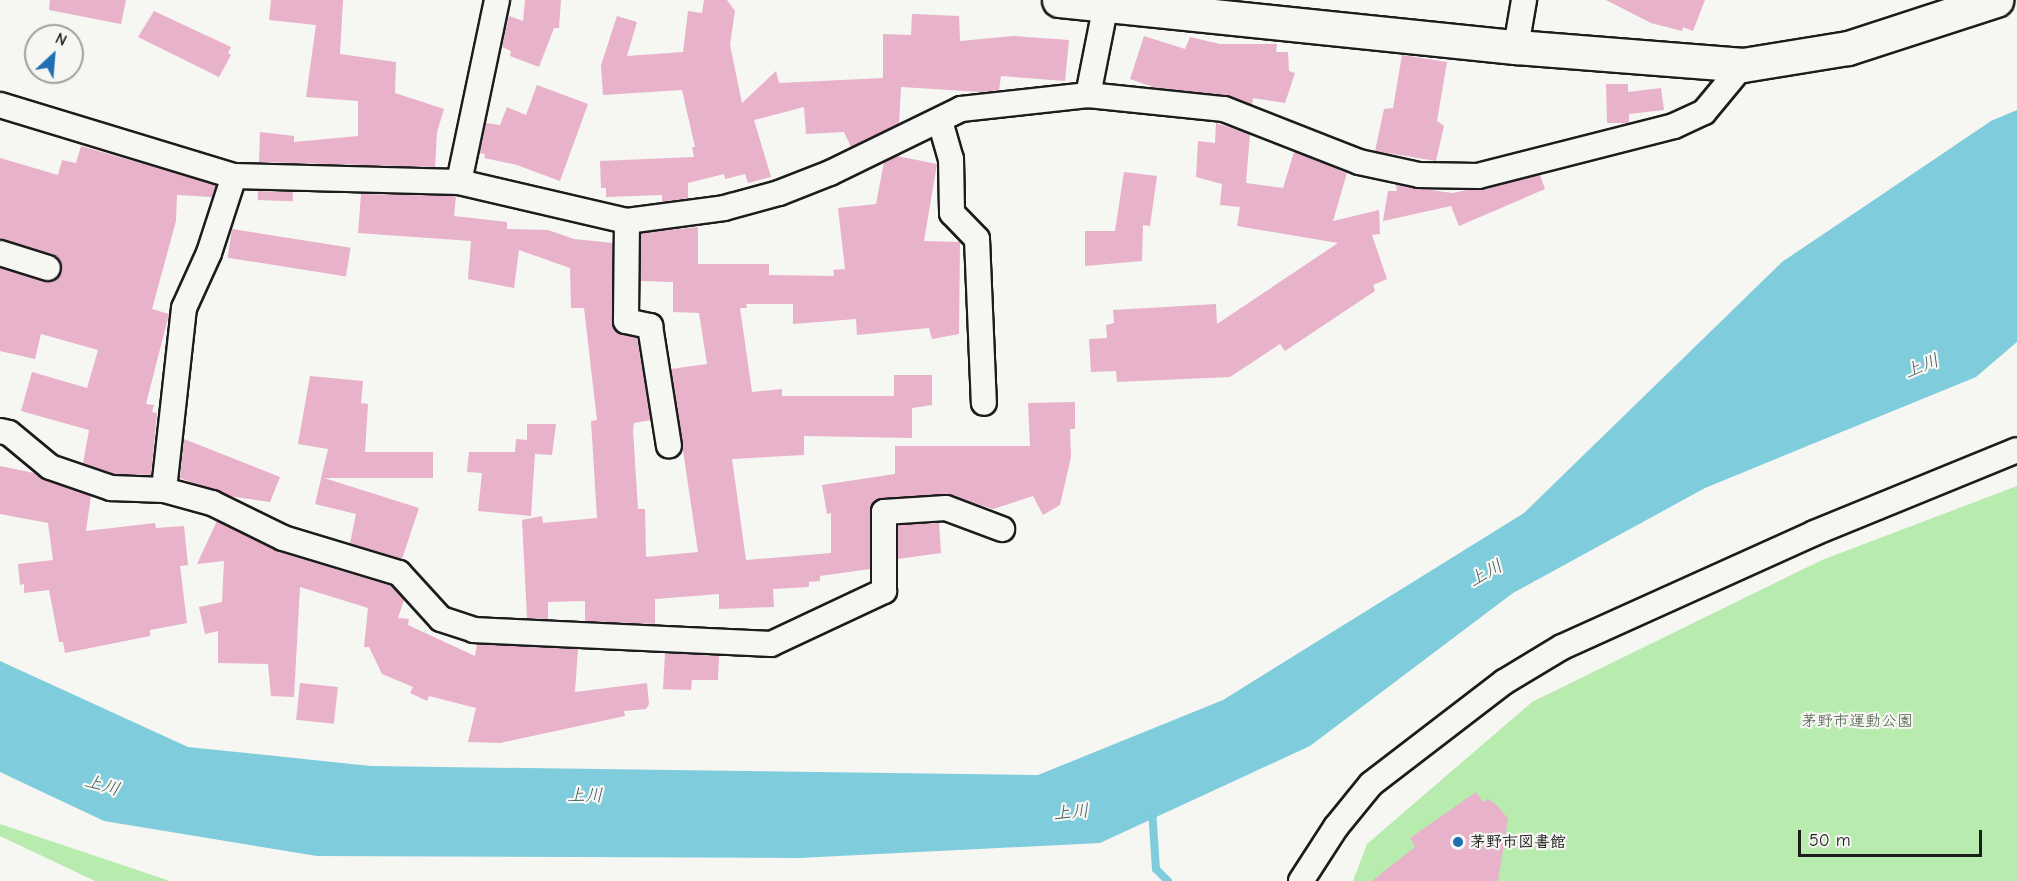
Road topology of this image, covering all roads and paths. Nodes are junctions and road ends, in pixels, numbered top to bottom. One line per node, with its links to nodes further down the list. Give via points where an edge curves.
1 (497, 0): 12 (street)
2 (1059, 0): 5 (street)
3 (1524, 0): 6 (street)
4 (1996, 0): 7 (street, via 1848,48)
5 (1106, 4): 6 (street); 8 (street)
6 (1516, 47): 7 (street)
7 (1743, 65): 8 (street, via 1704,112 1674,126 1478,176 1419,175 1359,162 1224,109)
8 (1088, 95): 10 (street, via 961,109)
9 (0, 105): 11 (street)
10 (940, 121): 13 (street, via 779,193 724,208); 16 (street, via 951,159 952,213 977,239)
11 (234, 176): 12 (street); 20 (street, via 209,253 184,308)
12 (459, 182): 13 (street)
13 (627, 221): 18 (street, via 626,321 651,326)
14 (0, 253): 15 (street)
15 (48, 268)
16 (984, 403)
17 (0, 431): 20 (street, via 9,433 50,467 111,488)
18 (669, 446)
19 (2017, 450): 22 (street, via 1814,533 1562,647 1504,682 1371,784 1336,827)
20 (164, 490): 21 (street, via 212,502 283,538 399,573 441,619 474,630 723,643 771,644 884,591 884,512 946,508)
21 (1002, 529)
22 (1302, 881)

